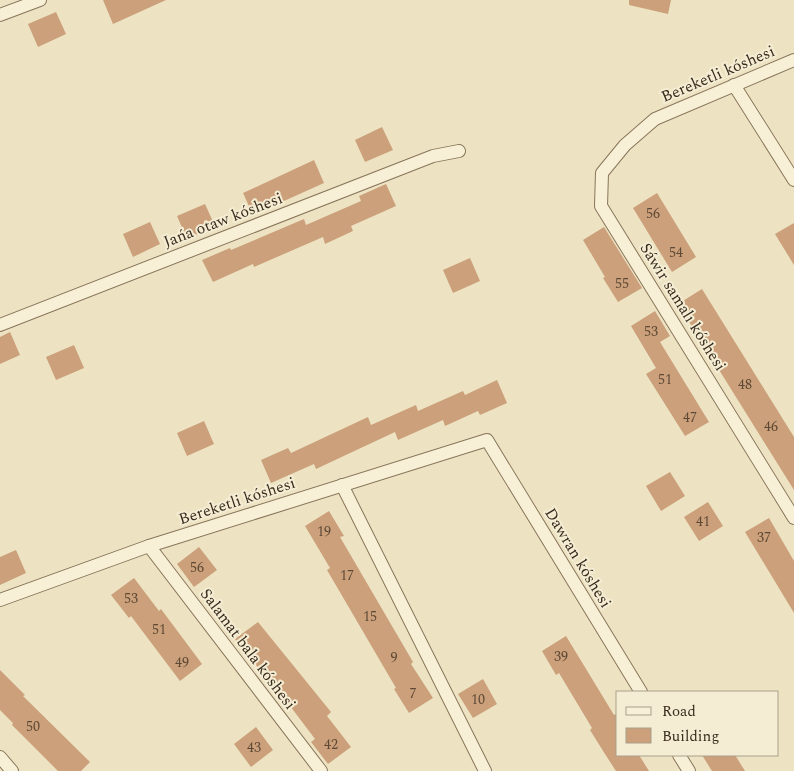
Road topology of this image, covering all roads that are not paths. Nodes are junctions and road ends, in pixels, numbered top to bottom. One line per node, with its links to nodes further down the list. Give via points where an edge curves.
1 (40, 0): 2 (street)
2 (0, 15)
3 (794, 60): 4 (street, Bereketli kóshesi)
4 (734, 85): 5 (street, Bereketli kóshesi); 7 (street)
5 (655, 119): 11 (street, Sáwir samalı kóshesi, via 625,145 602,173 601,206)
6 (459, 152): 8 (street, Jańa otaw kóshesi, via 433,156)
7 (794, 180)
8 (0, 325)
9 (487, 440): 10 (street, Bereketli kóshesi); 14 (street, Dawran kóshesi)
10 (342, 484): 12 (street, Bereketli kóshesi); 19 (street)
11 (794, 518)
12 (149, 546): 13 (street, Bereketli kóshesi); 18 (street, Salamat bala kóshesi)
13 (0, 600)
14 (640, 691)
15 (680, 756): 20 (street)
16 (0, 757): 17 (street)
17 (12, 771)
18 (321, 771)
19 (485, 771)
20 (689, 771)

